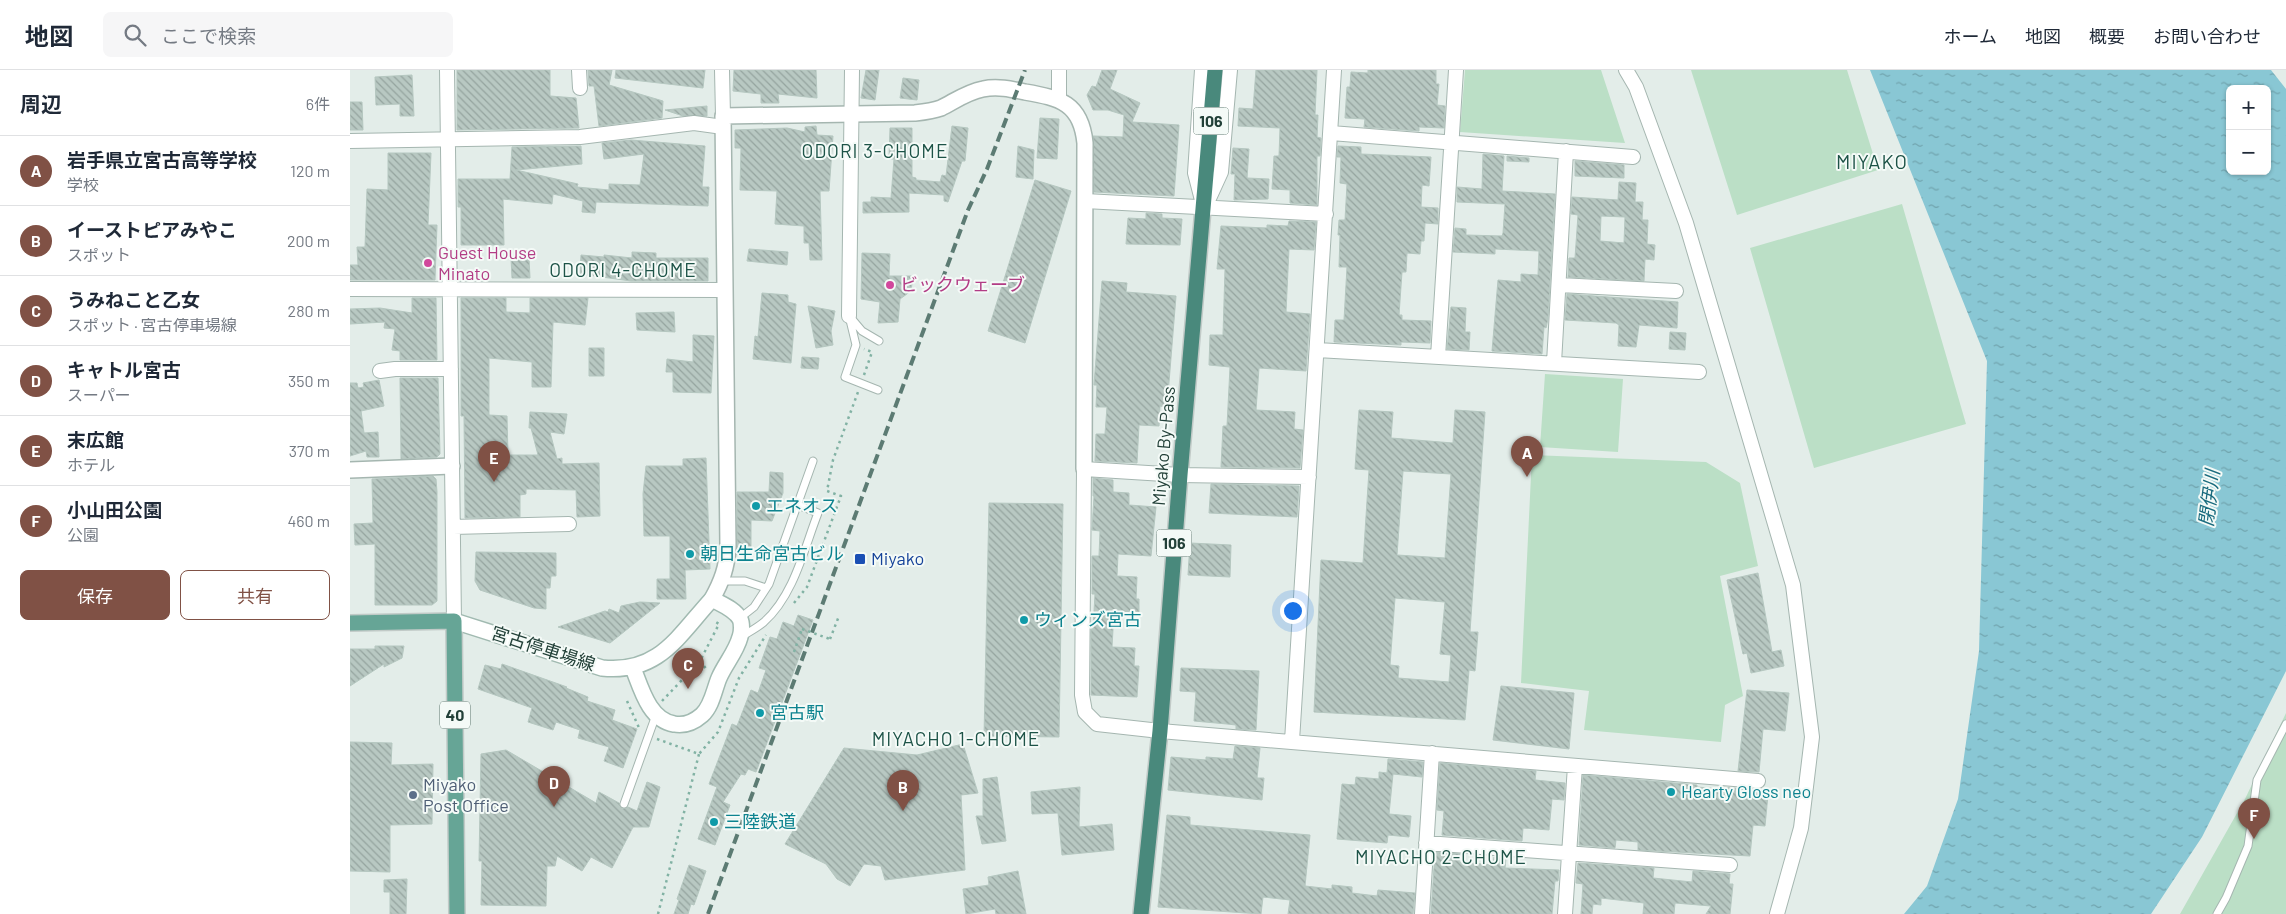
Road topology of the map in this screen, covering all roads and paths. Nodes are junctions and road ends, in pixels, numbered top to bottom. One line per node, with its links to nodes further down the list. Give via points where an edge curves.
1 (447, 70): 17 (street)
2 (580, 70): 12 (street)
3 (722, 70): 15 (street)
4 (852, 70): 14 (street)
5 (1058, 70): 13 (street)
6 (1202, 70): 23 (street, via 1196,172)
7 (1215, 70): 23 (highway, Miyako By-Pass / 106)
8 (1230, 70): 23 (street, via 1221,172)
9 (1334, 70): 16 (street)
10 (1456, 70): 19 (street)
11 (1626, 70): 76 (street, via 1636,87 1686,224 1793,585 1812,737 1801,828)
12 (580, 88)
13 (1059, 100): 14 (street, via 990,88 974,91 928,112); 22 (street, via 1074,110 1084,131)
14 (850, 115): 15 (street); 30 (street)
15 (723, 121): 17 (street, via 580,137); 28 (street, 宮古停車場線)
16 (1331, 133): 19 (street); 24 (street)
17 (448, 139): 18 (street); 26 (street)
18 (350, 142)
19 (1451, 142): 20 (street); 33 (street)
20 (1566, 152): 21 (street); 25 (street)
21 (1633, 156)
22 (1085, 201): 23 (street); 41 (street)
23 (1204, 208): 24 (street); 43 (highway, Miyako By-Pass / 106)
24 (1326, 214): 32 (street)
25 (1559, 285): 29 (street); 34 (street)
26 (451, 288): 27 (street); 28 (street); 35 (street)
27 (350, 289)
28 (725, 290): 48 (street, 宮古停車場線, via 728,547)
29 (1676, 291)
30 (849, 316): 31 (lane, via 862,331); 38 (lane, via 856,345 845,377)
31 (879, 341)
32 (1317, 350): 33 (street); 44 (street)
33 (1438, 357): 34 (street)
34 (1554, 363): 37 (street)
35 (451, 369): 36 (street); 40 (street)
36 (380, 371)
37 (1699, 372)
38 (878, 390)
39 (813, 461): 45 (lane)
40 (452, 466): 42 (street); 47 (street)
41 (1084, 469): 43 (street); 61 (street, via 1082,695 1085,712 1096,724)
42 (350, 470)
43 (1180, 475): 44 (street); 61 (highway, Miyako By-Pass / 106)
44 (1309, 477): 62 (street)
45 (798, 505): 49 (lane); 56 (lane, via 818,513 792,580 776,608)
46 (569, 524): 47 (street)
47 (453, 527): 54 (street)
48 (722, 581): 49 (lane, via 745,581); 50 (street, 宮古停車場線)
49 (766, 588): 53 (lane, via 754,607)
50 (712, 599): 51 (street, 宮古停車場線); 53 (street)
51 (702, 610): 58 (street, 宮古停車場線, via 664,651 650,662); 59 (path, via 719,624 700,661)
52 (839, 616): 57 (path, bridge, via 830,639 802,629)
53 (740, 618): 56 (street)
54 (454, 621): 55 (main road); 58 (street, 宮古停車場線, via 602,668); 71 (main road, 40)
55 (350, 623)
56 (740, 638): 59 (street, via 701,716 684,725 675,725 665,722)
57 (794, 652)
58 (633, 668): 59 (street)
59 (654, 711): 67 (lane)
60 (2286, 724): 77 (lane, via 2257,780 2248,846)
61 (1160, 732): 62 (street); 73 (highway, Miyako By-Pass / 106)
62 (1292, 741): 63 (street)
63 (1432, 753): 65 (street); 68 (street)
64 (699, 754): 72 (path)
65 (1575, 766): 66 (street); 69 (street)
66 (1758, 781)
67 (624, 804)
68 (1426, 843): 69 (street); 74 (street)
69 (1569, 853): 70 (street); 75 (street)
70 (1730, 865)
71 (457, 914)
72 (658, 914)
73 (1141, 914)
74 (1422, 914)
75 (1564, 914)
76 (1777, 914)
77 (2217, 914)

